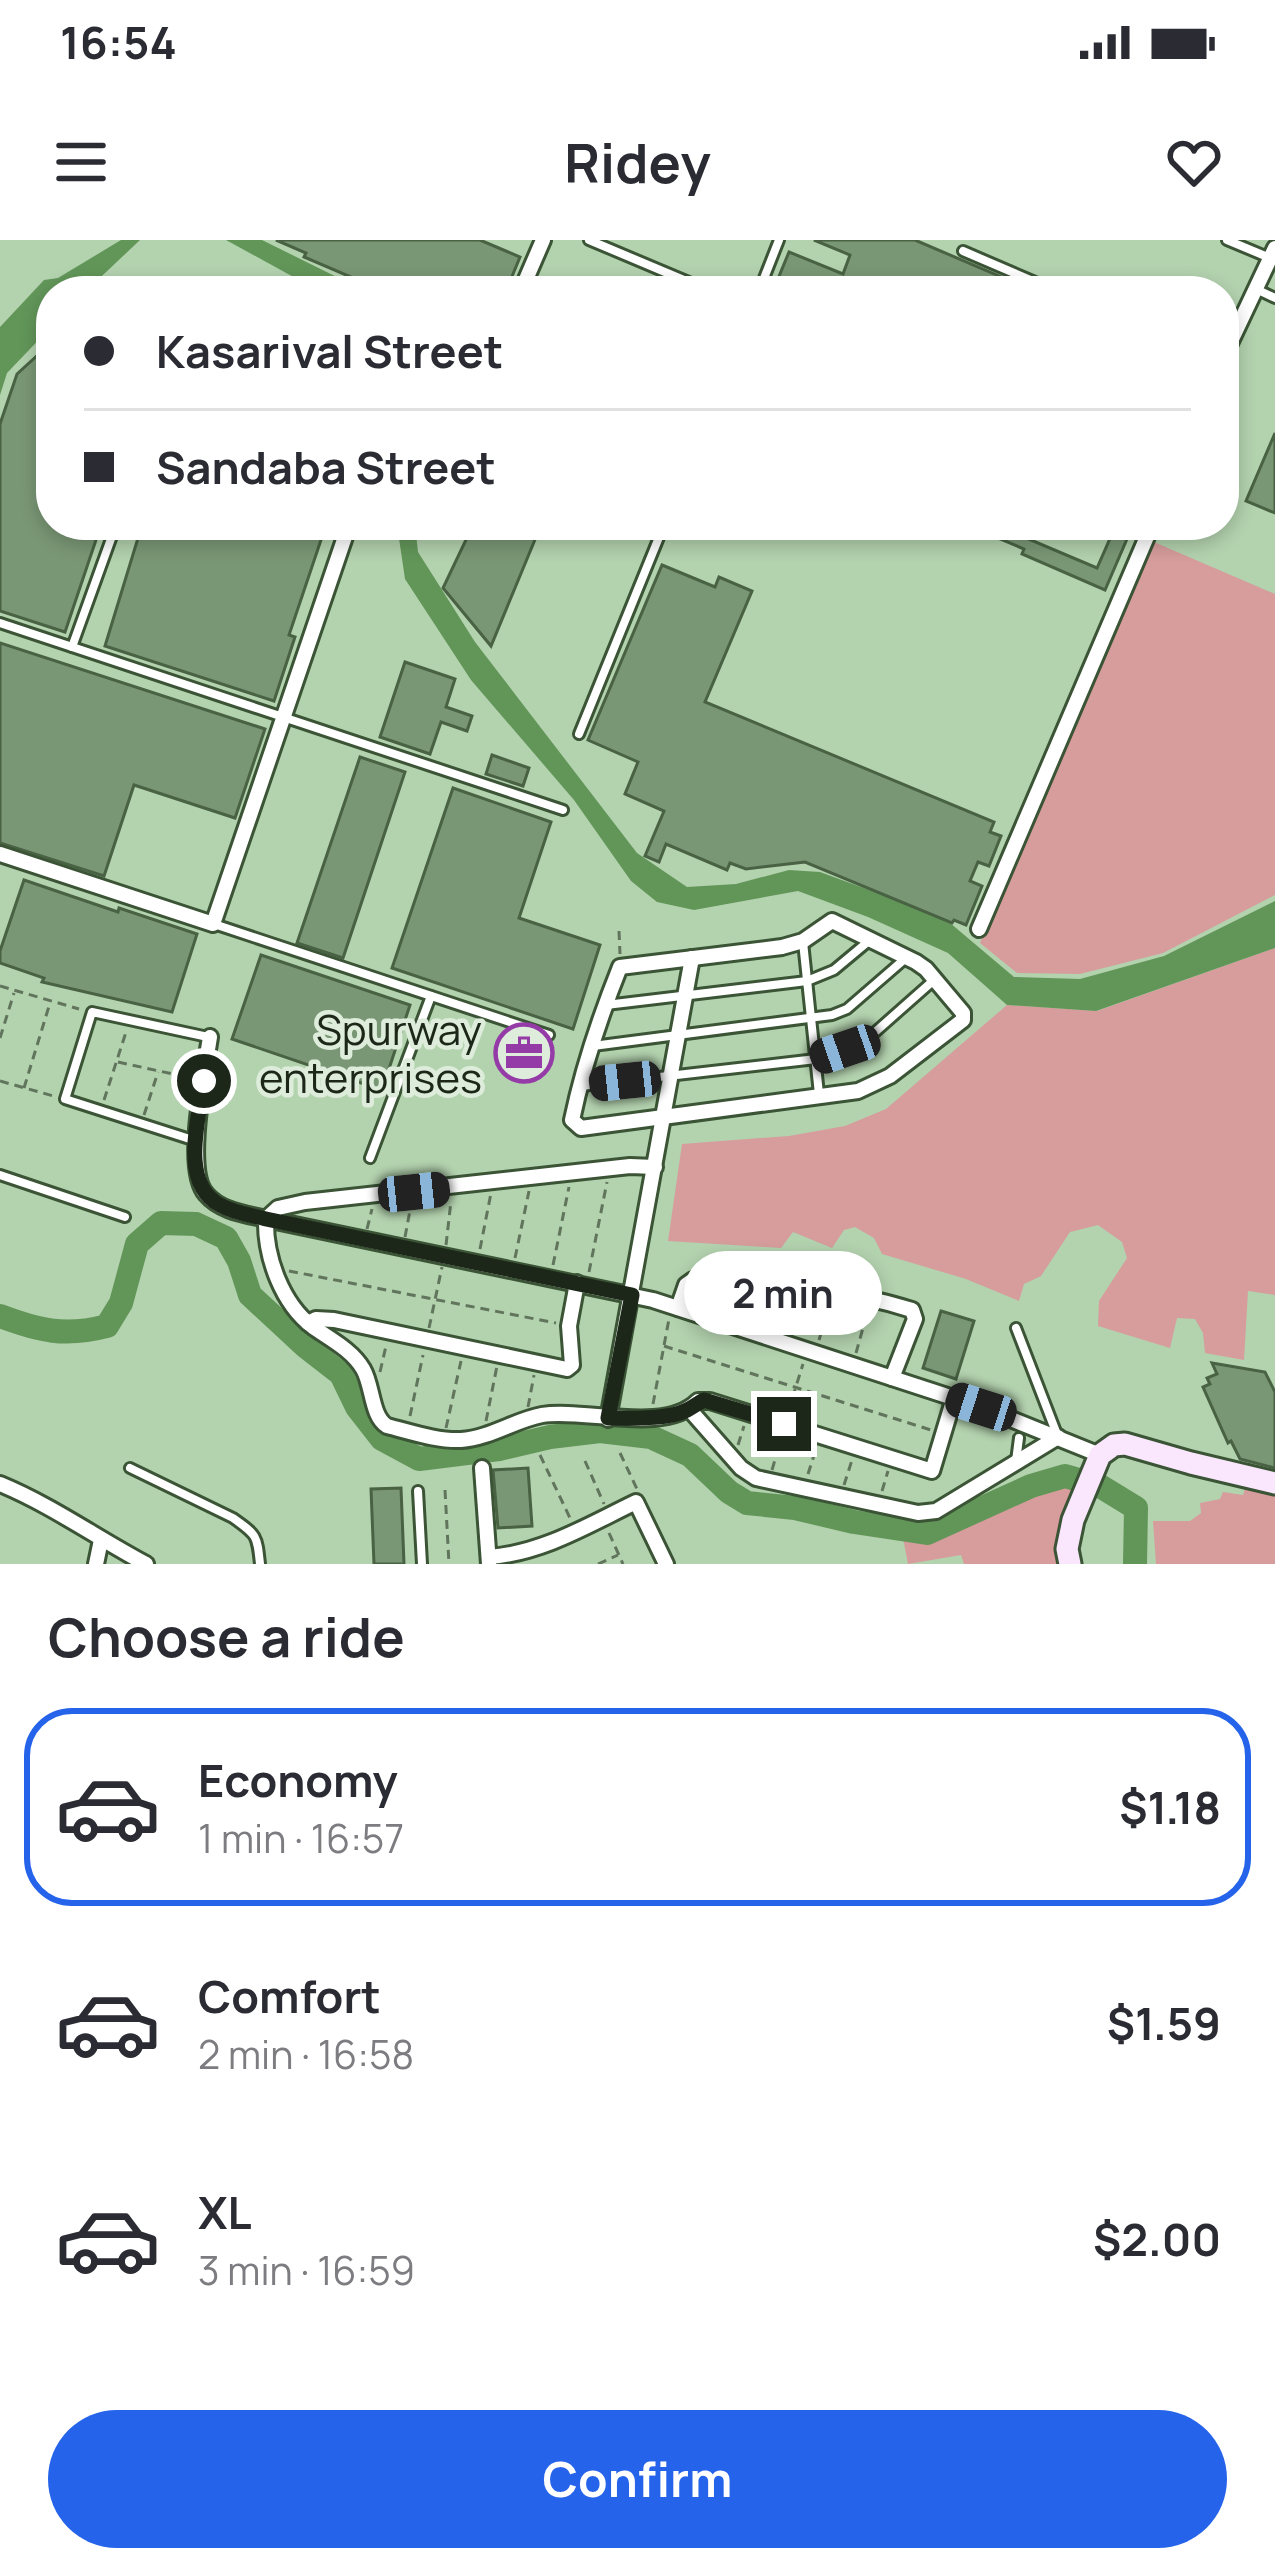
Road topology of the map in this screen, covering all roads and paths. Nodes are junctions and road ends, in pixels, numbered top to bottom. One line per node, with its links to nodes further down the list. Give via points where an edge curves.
1 (544, 240): 7 (street)
2 (589, 240): 8 (lane)
3 (779, 240): 9 (lane)
4 (1227, 240): 6 (lane)
5 (963, 251): 10 (lane)
6 (1273, 253): 11 (street)
7 (528, 276)
8 (674, 276)
9 (765, 276)
10 (1020, 276)
11 (1256, 290): 12 (lane); 13 (street)
12 (1275, 298)
13 (1239, 325)
14 (111, 540): 19 (lane)
15 (344, 540): 20 (street)
16 (658, 540): 21 (lane)
17 (1146, 540): 25 (street)
18 (0, 623): 19 (lane)
19 (73, 647): 20 (lane)
20 (283, 717): 22 (lane); 24 (street)
21 (579, 734)
22 (563, 811)
23 (0, 854): 24 (street)
24 (213, 924): 36 (lane)
25 (979, 929)
26 (619, 931): 31 (path)
27 (870, 940): 28 (street, via 832,921); 30 (street); 33 (lane)
28 (803, 941): 29 (street); 33 (lane)
29 (692, 958): 31 (street); 37 (street)
30 (907, 958): 32 (street); 41 (lane, via 847,1009)
31 (620, 967): 39 (street)
32 (935, 979): 48 (lane, via 865,1041); 56 (street, via 963,1020 872,1087)
33 (807, 981): 37 (lane); 41 (lane)
34 (0, 986): 35 (path)
35 (14, 991): 38 (path); 46 (path)
36 (431, 996): 44 (lane); 62 (lane)
37 (685, 997): 39 (lane); 43 (street)
38 (50, 1001): 40 (path); 55 (path)
39 (604, 1005): 47 (street)
40 (92, 1012): 42 (lane); 57 (lane)
41 (811, 1019): 43 (lane); 48 (lane)
42 (129, 1022): 45 (lane); 49 (path)
43 (679, 1034): 47 (lane); 51 (street)
44 (549, 1036)
45 (210, 1037): 53 (street)
46 (0, 1038)
47 (591, 1046): 54 (street)
48 (816, 1059): 51 (lane); 56 (lane)
49 (116, 1061): 50 (path); 58 (path)
50 (159, 1071): 53 (path); 60 (path)
51 (671, 1076): 54 (lane); 59 (street)
52 (0, 1081): 55 (path)
53 (204, 1081): 61 (street)
54 (579, 1086): 59 (street, via 572,1120 581,1128)
55 (24, 1088): 57 (path)
56 (820, 1099): 59 (street)
57 (64, 1100): 58 (lane)
58 (101, 1110): 60 (lane)
59 (664, 1118): 63 (street)
60 (142, 1123): 61 (lane)
61 (196, 1141): 73 (street, via 197,1175 208,1197)
62 (370, 1158)
63 (655, 1167): 64 (street); 85 (street)
64 (610, 1168): 65 (street); 81 (path)
65 (571, 1173): 67 (street); 80 (path)
66 (0, 1175): 72 (lane)
67 (532, 1178): 68 (street); 79 (path)
68 (493, 1183): 69 (street); 77 (path)
69 (453, 1188): 70 (street); 76 (path)
70 (414, 1192): 71 (street); 75 (path)
71 (375, 1196): 73 (street, via 288,1205); 74 (path)
72 (125, 1216)
73 (266, 1219): 74 (street); 78 (street)
74 (365, 1239): 75 (street)
75 (403, 1247): 76 (street)
76 (444, 1256): 77 (street); 87 (path)
77 (477, 1262): 79 (street)
78 (275, 1268): 87 (path); 89 (street)
79 (512, 1269): 80 (street)
80 (550, 1277): 81 (street)
81 (582, 1284): 85 (street); 90 (street)
82 (760, 1284): 83 (street); 88 (street, via 688,1281); 92 (path)
83 (797, 1286): 84 (street); 95 (path)
84 (834, 1290): 86 (street); 98 (path)
85 (632, 1295): 88 (street); 109 (street)
86 (872, 1297): 101 (path); 102 (street, via 915,1315)
87 (435, 1299): 90 (path); 94 (path)
88 (675, 1307): 92 (street); 96 (path)
89 (308, 1323): 93 (street); 104 (street, via 356,1359)
90 (569, 1326): 100 (street, via 572,1365)
91 (1016, 1328): 116 (lane)
92 (745, 1330): 95 (street)
93 (390, 1333): 94 (street); 104 (path)
94 (426, 1341): 97 (street); 112 (path)
95 (781, 1342): 98 (street)
96 (664, 1346): 103 (path); 108 (path)
97 (464, 1348): 99 (street); 117 (path)
98 (811, 1352): 101 (street); 103 (path)
99 (499, 1354): 100 (street); 114 (path)
100 (536, 1361): 110 (path)
101 (852, 1365): 102 (street)
102 (892, 1378): 105 (street)
103 (796, 1387): 111 (path); 113 (path)
104 (374, 1396): 112 (street, via 380,1423)
105 (954, 1398): 113 (street); 116 (street)
106 (690, 1410): 107 (street, via 710,1400); 108 (street); 123 (street)
107 (748, 1413): 111 (street); 123 (path)
108 (650, 1417): 109 (street)
109 (608, 1418): 110 (street)
110 (525, 1420): 114 (street)
111 (784, 1424): 115 (street); 129 (path)
112 (406, 1431): 117 (street)
113 (943, 1433): 122 (street, via 932,1471)
114 (484, 1435): 117 (street)
115 (820, 1436): 119 (street); 131 (path)
116 (1058, 1437): 125 (street); 126 (street)
117 (444, 1438)
118 (1019, 1438): 126 (lane)
119 (856, 1447): 122 (street); 135 (path)
120 (620, 1453): 136 (path)
121 (540, 1455): 139 (path)
122 (892, 1458): 137 (path)
123 (733, 1459): 129 (street)
124 (585, 1461): 138 (path)
125 (1097, 1461): 130 (main road, via 1125,1444); 151 (main road, via 1069,1539)
126 (1015, 1463): 137 (street, via 929,1513)
127 (130, 1468): 145 (lane, via 248,1529)
128 (482, 1468): 142 (street)
129 (768, 1481): 131 (street)
130 (1275, 1483)
131 (804, 1489): 135 (street)
132 (3, 1490): 140 (street, via 30,1496)
133 (445, 1490): 147 (path)
134 (418, 1491): 146 (lane)
135 (841, 1497): 137 (street)
136 (636, 1502): 138 (street); 150 (street)
137 (878, 1504)
138 (605, 1517): 139 (street); 141 (path)
139 (576, 1532): 142 (street)
140 (101, 1540): 143 (street); 144 (street)
141 (619, 1555): 148 (path); 149 (path)
142 (489, 1561)
143 (96, 1564)
144 (146, 1564)
145 (260, 1564)
146 (422, 1564)
147 (449, 1564)
148 (598, 1564)
149 (623, 1564)
150 (666, 1564)
151 (1070, 1564)

